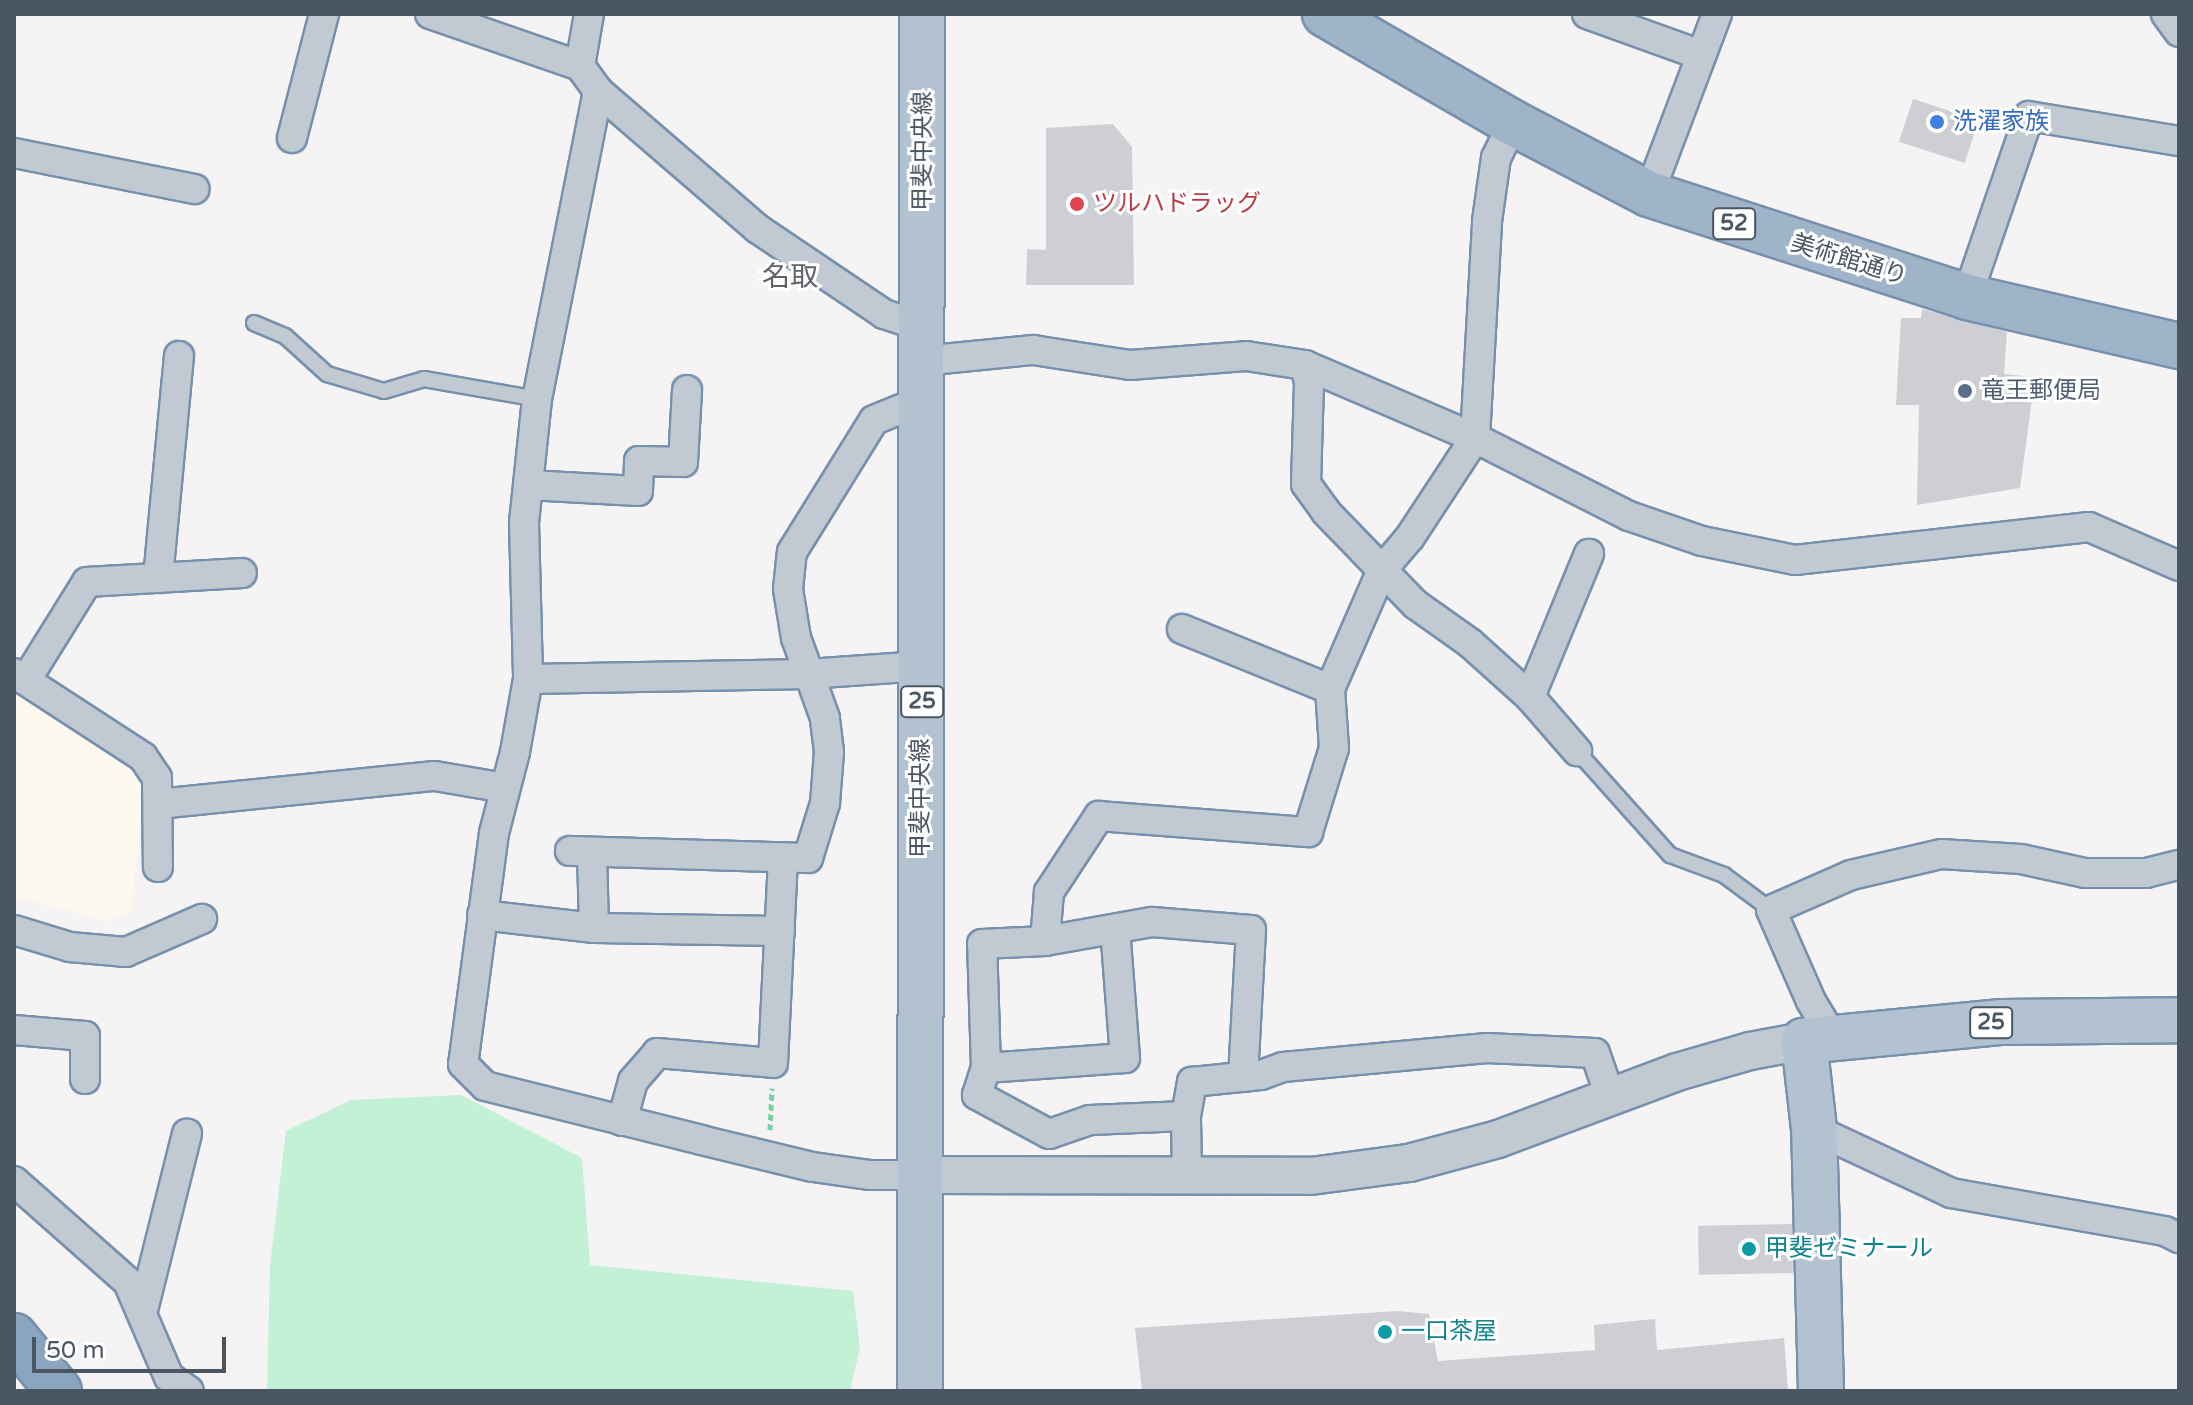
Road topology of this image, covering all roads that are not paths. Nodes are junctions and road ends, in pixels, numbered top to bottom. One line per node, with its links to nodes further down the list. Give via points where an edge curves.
1 (324, 14): 14 (street)
2 (430, 14): 11 (street)
3 (589, 14): 11 (street)
4 (922, 14): 23 (main road, 甲斐中央線 / 25)
5 (1325, 14): 13 (highway, 美術館通り / 52)
6 (1587, 14): 10 (street)
7 (1717, 14): 10 (street)
8 (2166, 14): 9 (street)
9 (2179, 32)
10 (1701, 55): 18 (street)
11 (580, 66): 12 (street)
12 (598, 91): 23 (street, via 758,229 884,314); 26 (street)
13 (1513, 123): 18 (highway, 美術館通り / 52); 27 (street, via 1496,158 1487,221)
14 (292, 138)
15 (2179, 141): 19 (street, via 2029,116)
16 (14, 153): 17 (street)
17 (194, 189)
18 (1649, 194): 19 (highway, 美術館通り / 52)
19 (1967, 297): 21 (highway, 美術館通り / 52)
20 (254, 323): 26 (lane, via 285,336 327,374 384,391 424,379)
21 (2179, 346)
22 (179, 356): 33 (street)
23 (923, 363): 24 (street, via 1033,350 1130,365 1246,356); 35 (main road, 甲斐中央線 / 25); 36 (street, via 874,420 792,552 788,589)
24 (1305, 365): 27 (street); 31 (street, via 1306,484)
25 (687, 390): 28 (street, via 683,462 639,461 638,491)
26 (537, 399): 28 (street)
27 (1475, 438): 30 (street, via 1629,516 1702,541 1795,560 2089,527); 31 (street)
28 (528, 485): 38 (street)
29 (1589, 554): 40 (street)
30 (2179, 566)
31 (1382, 570): 39 (street); 40 (street, via 1415,604 1470,643)
32 (242, 573): 33 (street)
33 (158, 578): 37 (street, via 87,582)
34 (1182, 629): 39 (street)
35 (922, 666): 36 (street); 66 (main road, 甲斐中央線 / 25)
36 (808, 674): 38 (street); 44 (street, via 825,718 825,803 808,858)
37 (20, 676): 43 (street, via 143,757 157,778)
38 (528, 679): 42 (street)
39 (1330, 689): 54 (street, via 1334,748 1308,832 1099,816 1049,892)
40 (1530, 697): 41 (street)
41 (1577, 751): 47 (lane, via 1670,855 1724,875)
42 (505, 788): 43 (street, via 435,776); 48 (street)
43 (158, 804): 46 (street)
44 (783, 857): 50 (street, via 581,852); 53 (street)
45 (2179, 865): 47 (street, via 2146,873 2085,873 2021,859 1941,854 1851,875)
46 (158, 867)
47 (1771, 910): 57 (street, via 1811,1001)
48 (482, 915): 50 (street); 63 (street, via 463,1064 468,1073 485,1086)
49 (202, 919): 52 (street, via 126,952 70,947)
50 (594, 928): 53 (street)
51 (1115, 929): 54 (street); 58 (street, via 1125,1058); 59 (street, via 1152,922 1251,930)
52 (14, 930)
53 (780, 931): 63 (street, via 773,1063 657,1053 633,1081)
54 (1045, 941): 58 (street, via 982,944)
55 (2179, 1020): 57 (main road, 25, via 2002,1022)
56 (14, 1030): 60 (street, via 85,1036)
57 (1818, 1038): 61 (street, via 1677,1072); 64 (main road)
58 (986, 1068): 62 (street, via 977,1095 1049,1134 1090,1120)
59 (1243, 1077): 61 (street, via 1283,1067 1487,1048 1595,1053); 62 (street, via 1192,1082)
60 (85, 1079)
61 (1611, 1099): 67 (street, via 1498,1139 1409,1163 1311,1176)
62 (1186, 1116): 67 (street)
63 (622, 1121): 66 (street, via 870,1175)
64 (1814, 1129): 69 (street, via 1951,1193 2165,1231); 75 (main road)
65 (187, 1134): 70 (street)
66 (920, 1175): 67 (street); 74 (main road, 甲斐中央線 / 25)
67 (1187, 1176)
68 (14, 1181): 70 (street, via 128,1282)
69 (2179, 1238)
70 (142, 1314): 73 (street, via 169,1377)
71 (14, 1336): 72 (highway)
72 (59, 1391)
73 (189, 1391)
74 (920, 1391)
75 (1821, 1391)

